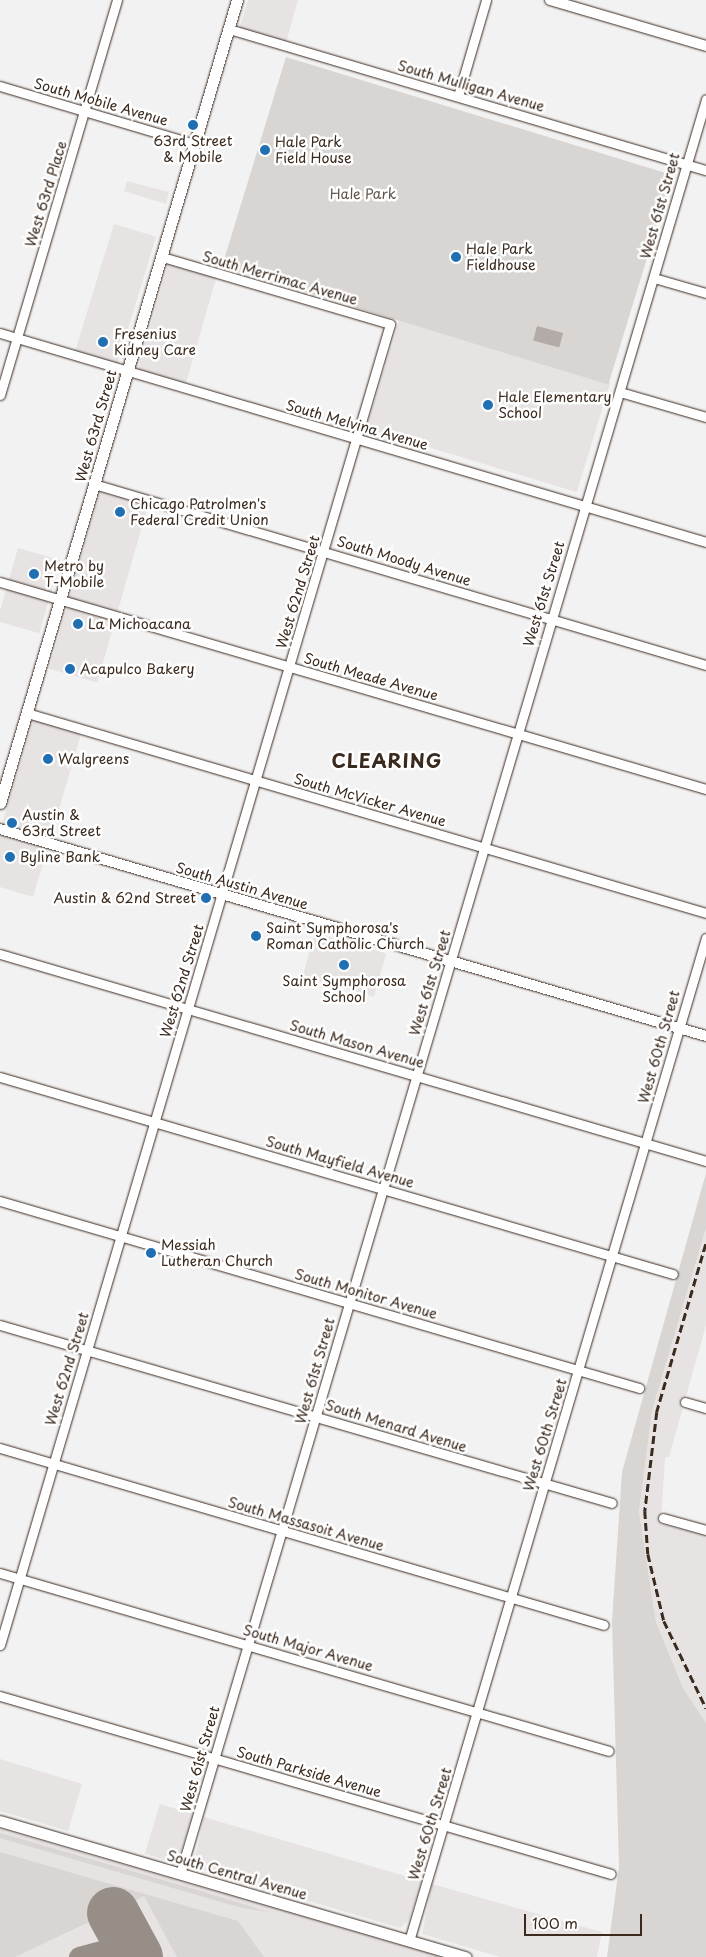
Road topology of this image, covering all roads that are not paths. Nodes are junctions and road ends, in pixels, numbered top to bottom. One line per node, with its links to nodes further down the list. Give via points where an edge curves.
1 (118, 0): 10 (street, West 63rd Place)
2 (237, 0): 5 (main road, West 63rd Street)
3 (486, 0): 8 (street)
4 (550, 0): 6 (street)
5 (229, 29): 8 (street, South Mulligan Avenue); 11 (main road, West 63rd Street)
6 (706, 46)
7 (0, 86): 10 (street, South Mobile Avenue)
8 (458, 96): 12 (street, South Mulligan Avenue)
9 (706, 100): 12 (street, West 61st Street)
10 (85, 111): 11 (street, South Mobile Avenue); 19 (street, West 63rd Place)
11 (195, 144): 14 (main road, West 63rd Street)
12 (687, 164): 13 (street, South Mulligan Avenue); 15 (street, West 61st Street)
13 (706, 170)
14 (162, 257): 17 (street, South Merrimac Avenue); 20 (main road, West 63rd Street)
15 (654, 278): 16 (street); 21 (street, West 61st Street)
16 (706, 293)
17 (390, 324): 24 (street, West 62nd Street)
18 (0, 334): 19 (street, South Melvina Avenue)
19 (17, 338): 20 (street, South Melvina Avenue); 22 (street, West 63rd Place)
20 (128, 371): 24 (street, South Melvina Avenue); 25 (main road, West 63rd Street)
21 (620, 392): 23 (street); 26 (street, West 61st Street)
22 (0, 395)
23 (706, 417)
24 (357, 439): 26 (street, South Melvina Avenue); 28 (street, West 62nd Street)
25 (94, 484): 28 (street, South Moody Avenue); 30 (main road, West 63rd Street)
26 (585, 506): 27 (street, South Melvina Avenue); 31 (street, West 61st Street)
27 (706, 542)
28 (324, 551): 31 (street, South Moody Avenue); 33 (street, West 62nd Street)
29 (0, 582): 30 (street, South Meade Avenue)
30 (60, 600): 33 (street, South Meade Avenue); 34 (main road, West 63rd Street)
31 (551, 620): 32 (street, South Moody Avenue); 35 (street, West 61st Street)
32 (706, 665)
33 (290, 667): 35 (street, South Meade Avenue); 36 (street, West 62nd Street)
34 (27, 713): 36 (street, South McVicker Avenue); 38 (main road, West 63rd Street)
35 (518, 734): 37 (street, South Meade Avenue); 40 (street, West 61st Street)
36 (256, 781): 40 (street, South McVicker Avenue); 41 (street, West 62nd Street)
37 (706, 788)
38 (0, 803)
39 (0, 829): 41 (street, South Austin Avenue)
40 (484, 848): 42 (street, South McVicker Avenue); 45 (street, West 61st Street)
41 (222, 894): 45 (street, South Austin Avenue); 46 (street, West 62nd Street)
42 (706, 913)
43 (706, 938): 47 (street, West 60th Street)
44 (0, 954): 46 (street, South Mason Avenue)
45 (451, 961): 47 (street, South Austin Avenue); 50 (street, West 61st Street)
46 (188, 1009): 50 (street, South Mason Avenue); 51 (street, West 62nd Street)
47 (679, 1028): 48 (street, South Austin Avenue); 52 (street, West 60th Street)
48 (706, 1036)
49 (0, 1076): 51 (street, South Mayfield Avenue)
50 (417, 1076): 52 (street, South Mason Avenue); 54 (street, West 61st Street)
51 (155, 1122): 54 (street, South Mayfield Avenue); 56 (street, West 62nd Street)
52 (646, 1142): 53 (street, South Mason Avenue); 57 (street, West 60th Street)
53 (706, 1161)
54 (383, 1189): 57 (street, South Mayfield Avenue); 59 (street, West 61st Street)
55 (0, 1201): 56 (street, South Monitor Avenue)
56 (121, 1236): 59 (street, South Monitor Avenue); 61 (street, West 62nd Street)
57 (612, 1256): 58 (street, South Mayfield Avenue); 62 (street, West 60th Street)
58 (673, 1274)
59 (349, 1304): 62 (street, South Monitor Avenue); 66 (street, West 61st Street)
60 (0, 1325): 61 (street, South Menard Avenue)
61 (87, 1351): 66 (street, South Menard Avenue); 68 (street, West 62nd Street)
62 (578, 1370): 63 (street, South Monitor Avenue); 69 (street, West 60th Street)
63 (639, 1388)
64 (685, 1402): 65 (street)
65 (706, 1408)
66 (316, 1416): 69 (street, South Menard Avenue); 73 (street, West 61st Street)
67 (0, 1448): 68 (street, South Massasoit Avenue)
68 (54, 1464): 73 (street, South Massasoit Avenue); 75 (street, West 62nd Street)
69 (544, 1484): 70 (street, South Menard Avenue); 76 (street, West 60th Street)
70 (612, 1504)
71 (663, 1518): 72 (street)
72 (706, 1530)
73 (282, 1531): 76 (street, South Massasoit Avenue); 78 (street, West 61st Street)
74 (0, 1573): 75 (street, South Major Avenue)
75 (20, 1578): 78 (street, South Major Avenue); 79 (street, West 62nd Street)
76 (511, 1598): 77 (street, South Massasoit Avenue); 81 (street, West 60th Street)
77 (604, 1626)
78 (248, 1644): 81 (street, South Major Avenue); 83 (street, West 61st Street)
79 (0, 1645)
80 (0, 1696): 83 (street, South Parkside Avenue)
81 (477, 1712): 82 (street, South Major Avenue); 85 (street, West 60th Street)
82 (609, 1750)
83 (214, 1759): 85 (street, South Parkside Avenue); 86 (street, West 61st Street)
84 (0, 1821): 86 (main road, South Central Avenue)
85 (443, 1826): 87 (street, South Parkside Avenue); 88 (street, West 60th Street)
86 (180, 1874): 88 (main road, South Central Avenue)
87 (611, 1874)
88 (409, 1941): 89 (main road, South Central Avenue)
89 (466, 1957)

